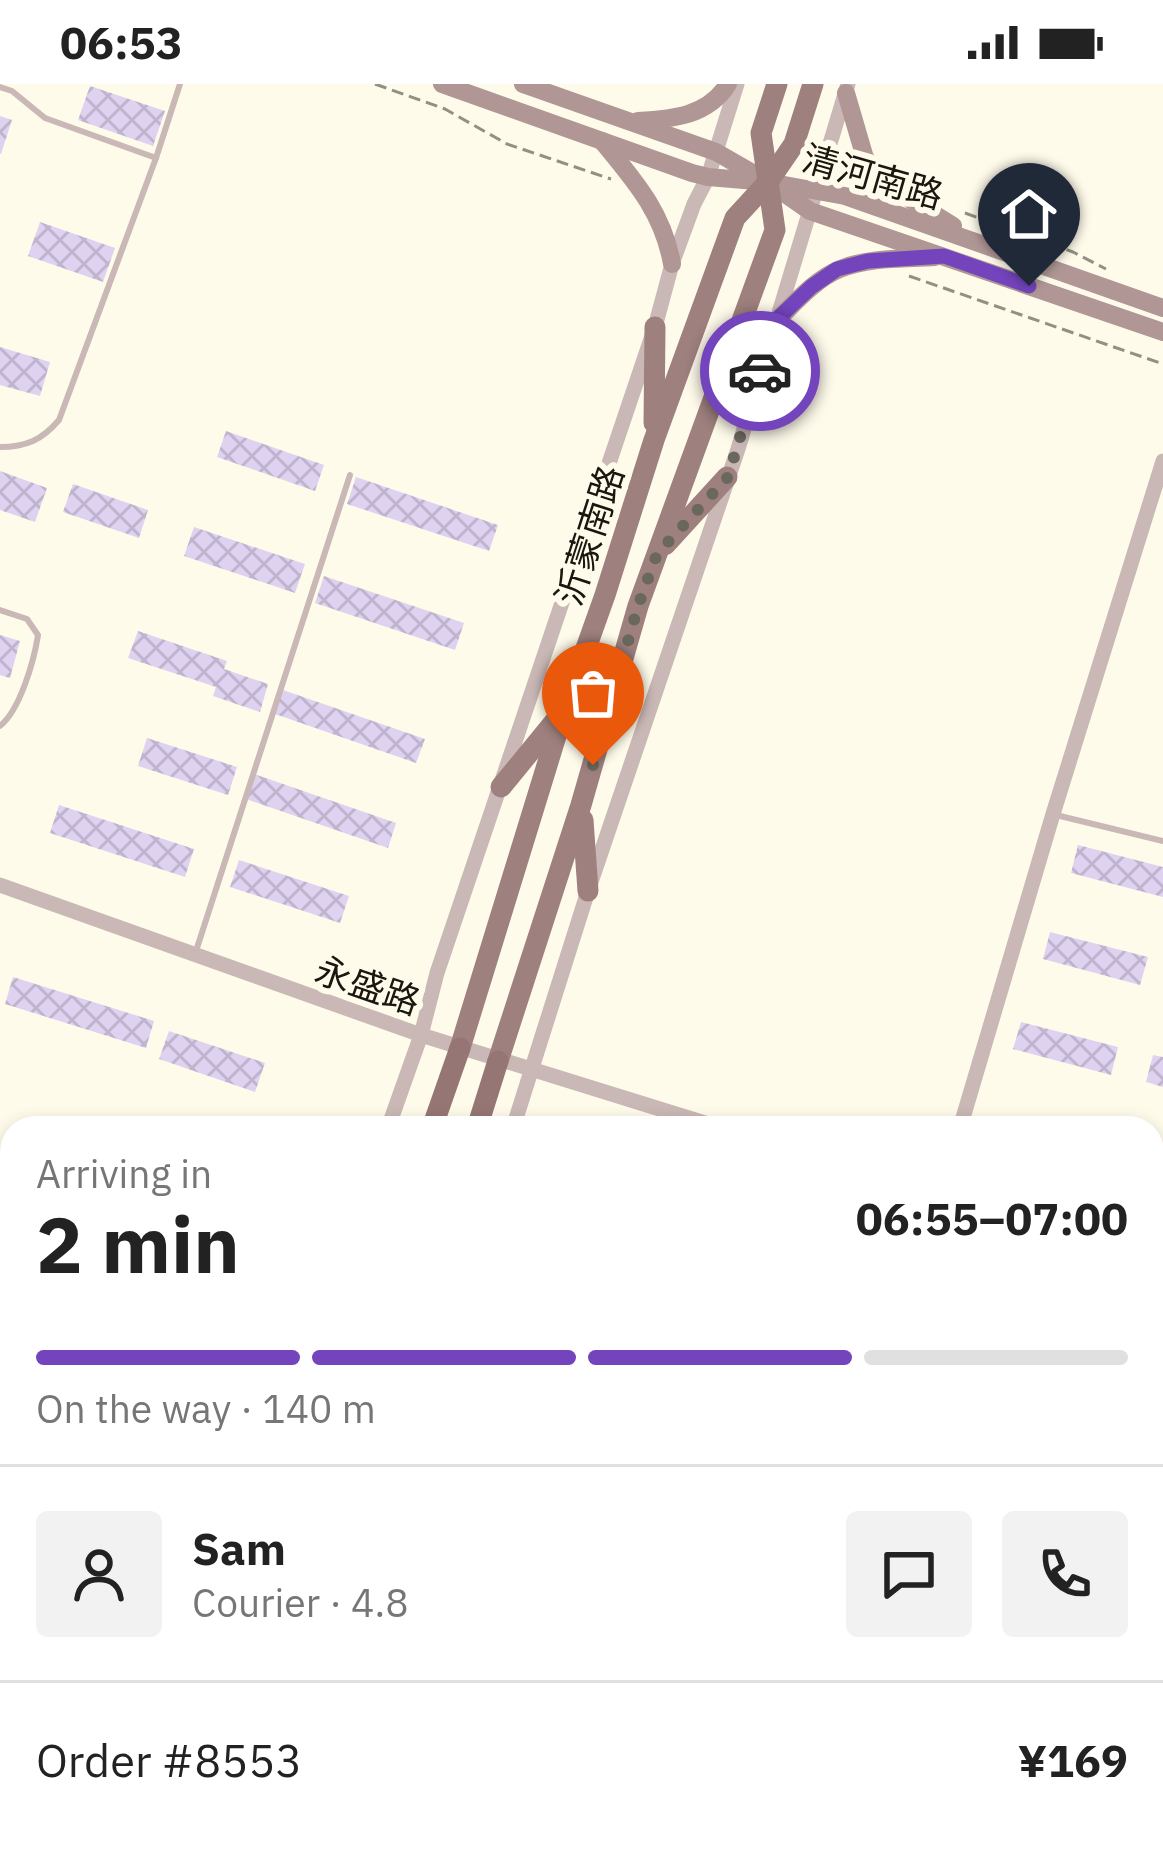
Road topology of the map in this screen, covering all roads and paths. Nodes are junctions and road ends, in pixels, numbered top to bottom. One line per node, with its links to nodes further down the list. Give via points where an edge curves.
1 (180, 84): 13 (lane)
2 (375, 84): 16 (path, via 445,109 507,144)
3 (442, 84): 11 (main road, 清河南路)
4 (524, 84): 10 (main road, 清河南路)
5 (732, 84): 10 (main road, via 703,109); 12 (street)
6 (777, 84): 15 (main road, 沂蒙南路, via 761,134)
7 (813, 84): 15 (main road, 沂蒙南路, via 794,144)
8 (0, 87): 13 (lane, via 45,118)
9 (847, 88): 17 (street); 20 (main road, via 865,158 878,173)
10 (630, 122): 12 (main road, 清河南路)
11 (602, 141): 14 (main road, 清河南路); 16 (main road)
12 (716, 152): 14 (street); 15 (main road, 清河南路)
13 (156, 158): 31 (lane, via 59,421 45,436)
14 (708, 177): 15 (main road, 清河南路); 22 (street)
15 (768, 182): 17 (main road, 清河南路); 18 (main road, 清河南路); 30 (main road, 沂蒙南路, via 735,218); 35 (main road, 沂蒙南路, via 775,230)
16 (641, 189): 22 (main road)
17 (816, 189): 18 (street); 20 (main road, 清河南路)
18 (810, 211): 21 (main road, 清河南路); 26 (street)
19 (958, 211): 23 (path)
20 (983, 244): 25 (main road, 清河南路)
21 (944, 256): 26 (main road, via 837,269); 28 (main road, 清河南路)
22 (672, 264): 27 (street)
23 (1108, 269)
24 (910, 276): 29 (path)
25 (1163, 308)
26 (774, 322): 34 (street)
27 (655, 327): 30 (main road); 39 (street)
28 (1163, 332)
29 (1163, 364)
30 (654, 440): 37 (main road, 沂蒙南路)
31 (0, 447)
32 (1163, 461): 41 (street)
33 (350, 475): 45 (lane)
34 (728, 477): 35 (main road); 44 (street)
35 (657, 554): 40 (main road, 沂蒙南路)
36 (0, 610): 38 (lane, via 27,619 38,635 10,718)
37 (564, 710): 39 (main road); 47 (main road, 沂蒙南路)
38 (0, 726)
39 (501, 788): 46 (street)
40 (581, 805): 44 (main road); 48 (main road, 沂蒙南路)
41 (1053, 814): 42 (lane); 55 (street)
42 (1163, 841)
43 (0, 885): 45 (street, 永盛路)
44 (588, 891): 49 (street)
45 (195, 955): 46 (street, 永盛路)
46 (421, 1035): 47 (street, 永盛路); 50 (street)
47 (460, 1048): 48 (street, 永盛路); 51 (highway, 沂蒙南路)
48 (498, 1060): 49 (street, 永盛路); 52 (highway, 沂蒙南路)
49 (532, 1071): 53 (street); 54 (street, 永盛路)
50 (392, 1116)
51 (436, 1116)
52 (481, 1116)
53 (517, 1116)
54 (681, 1116)
55 (964, 1116)

